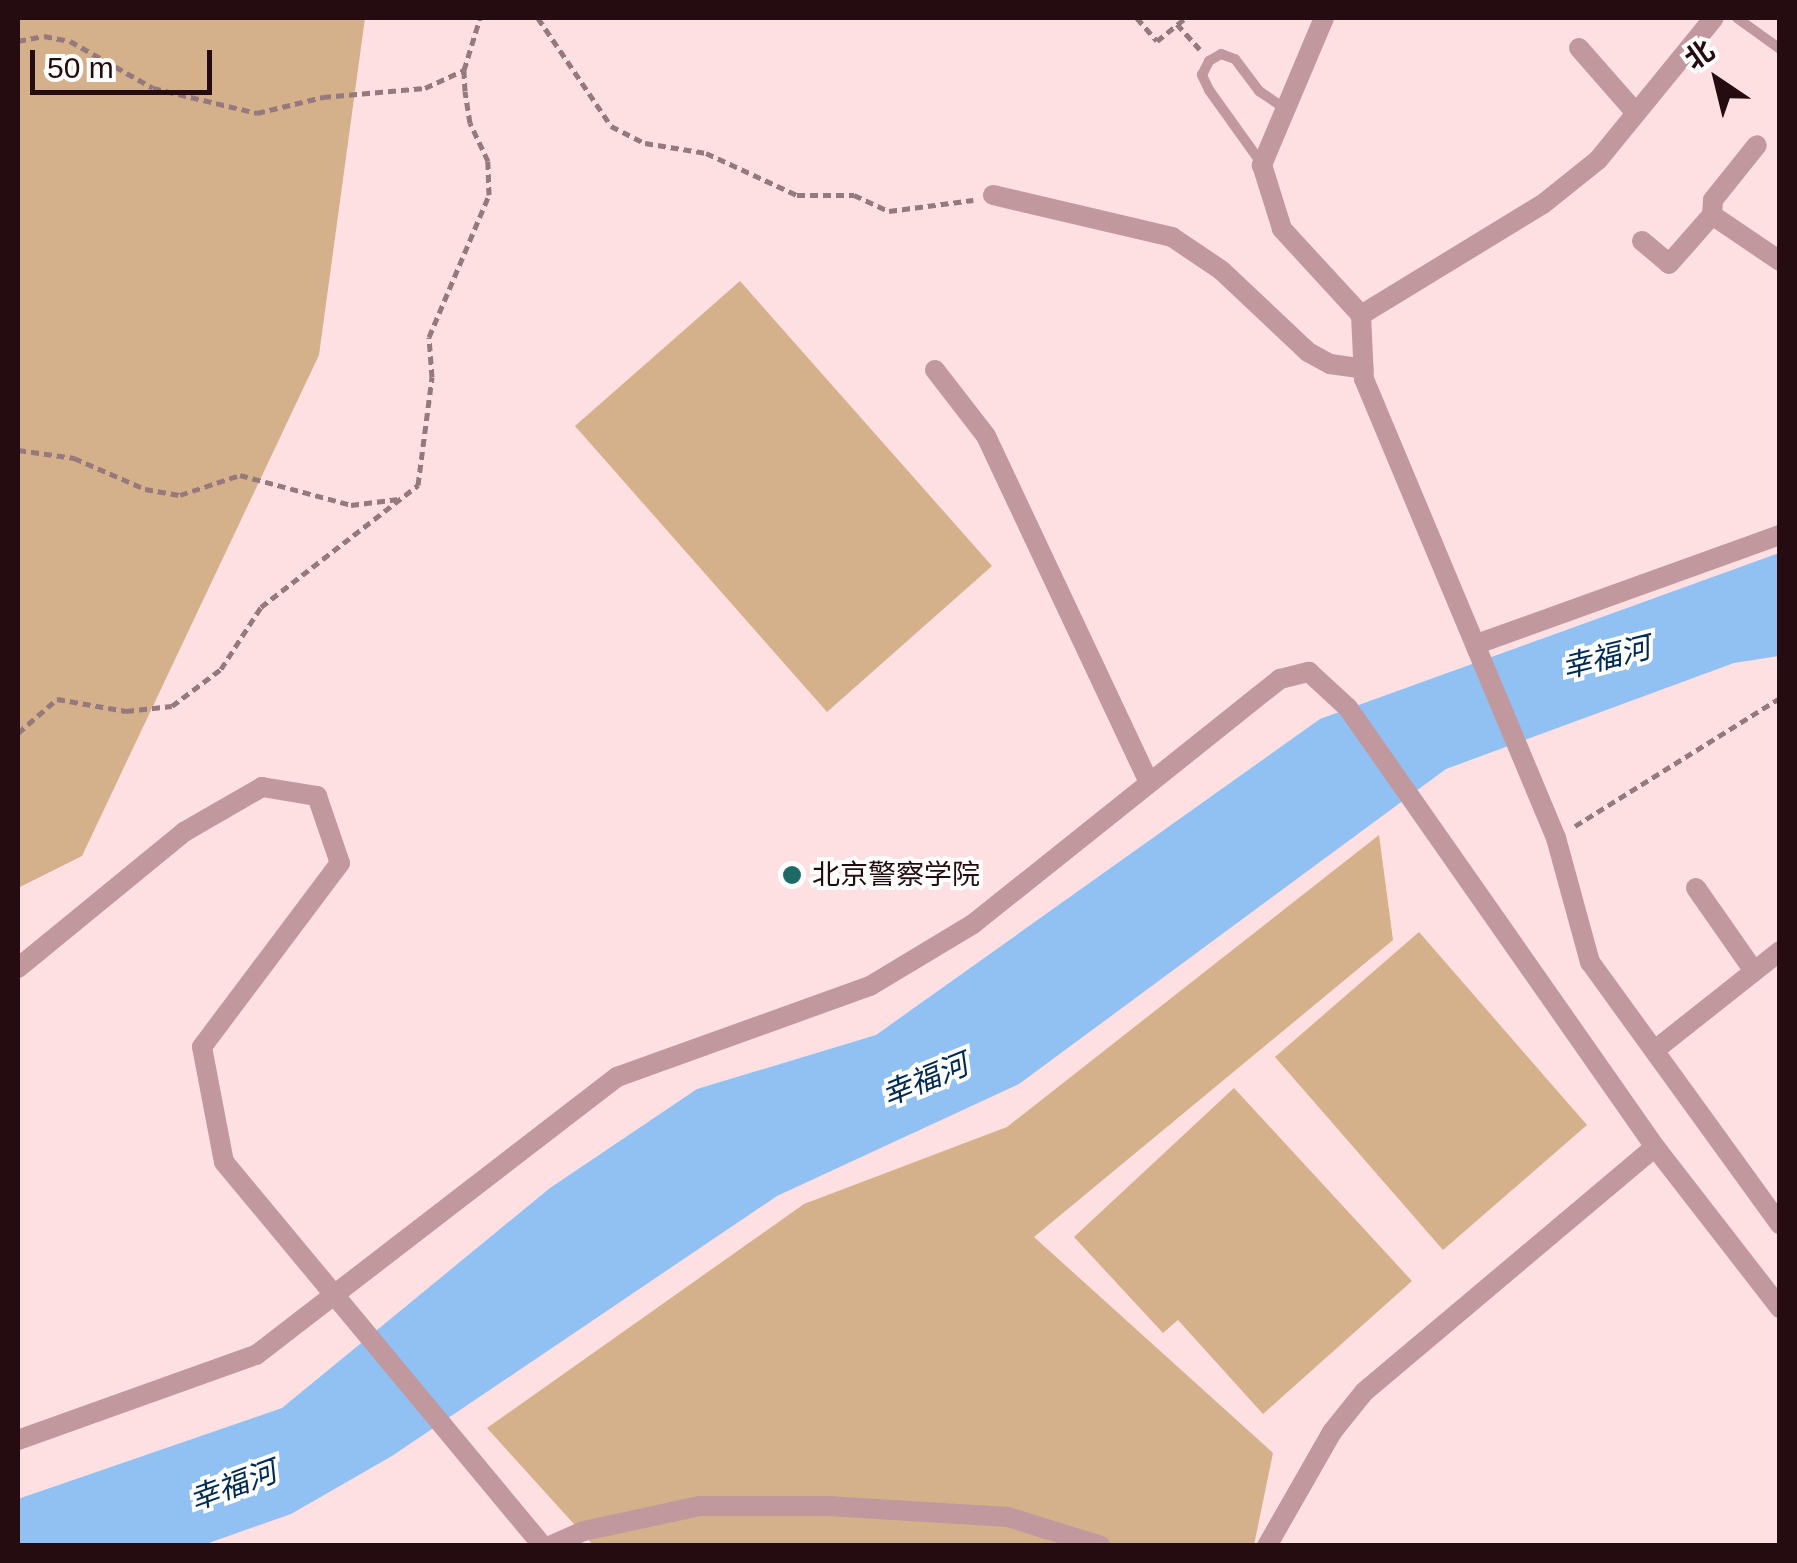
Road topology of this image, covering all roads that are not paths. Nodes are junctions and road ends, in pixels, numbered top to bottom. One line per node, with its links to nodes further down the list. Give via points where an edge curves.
1 (1324, 18): 6 (street)
2 (1714, 18): 7 (street)
3 (1737, 18): 5 (lane)
4 (1579, 48): 7 (street)
5 (1780, 50)
6 (1284, 108): 9 (street); 9 (lane, via 1259,91 1236,59 1220,54 1209,61 1202,75 1209,90)
7 (1636, 112): 14 (street, via 1598,160 1544,204)
8 (1756, 145): 11 (street, via 1713,200)
9 (1262, 165): 14 (street, via 1282,229)
10 (994, 195): 15 (street, via 1172,237 1221,270 1308,352)
11 (1712, 215): 12 (street, via 1670,264); 13 (street)
12 (1642, 241)
13 (1780, 261)
14 (1360, 315): 15 (street)
15 (1364, 369): 18 (street)
16 (936, 370): 19 (street, via 986,436)
17 (1780, 534): 18 (street)
18 (1479, 648): 24 (street, via 1556,838 1590,962)
19 (1150, 783): 25 (street, via 1280,678 1309,672 1348,708 1426,813); 27 (street, via 973,924 870,986 617,1077)
20 (1696, 888): 23 (street)
21 (1780, 951): 23 (street)
22 (18, 968): 27 (street, via 184,832 262,787 317,796 340,863 202,1047 224,1162)
23 (1754, 972): 24 (street)
24 (1654, 1050): 26 (street)
25 (1655, 1147): 28 (street); 32 (street, via 1364,1392)
26 (1780, 1224)
27 (335, 1294): 29 (street, via 256,1355); 30 (street)
28 (1780, 1308)
29 (18, 1440)
30 (547, 1546): 31 (street, via 584,1530 700,1506 828,1506 1008,1517)
31 (1101, 1546)
32 (1268, 1546)

